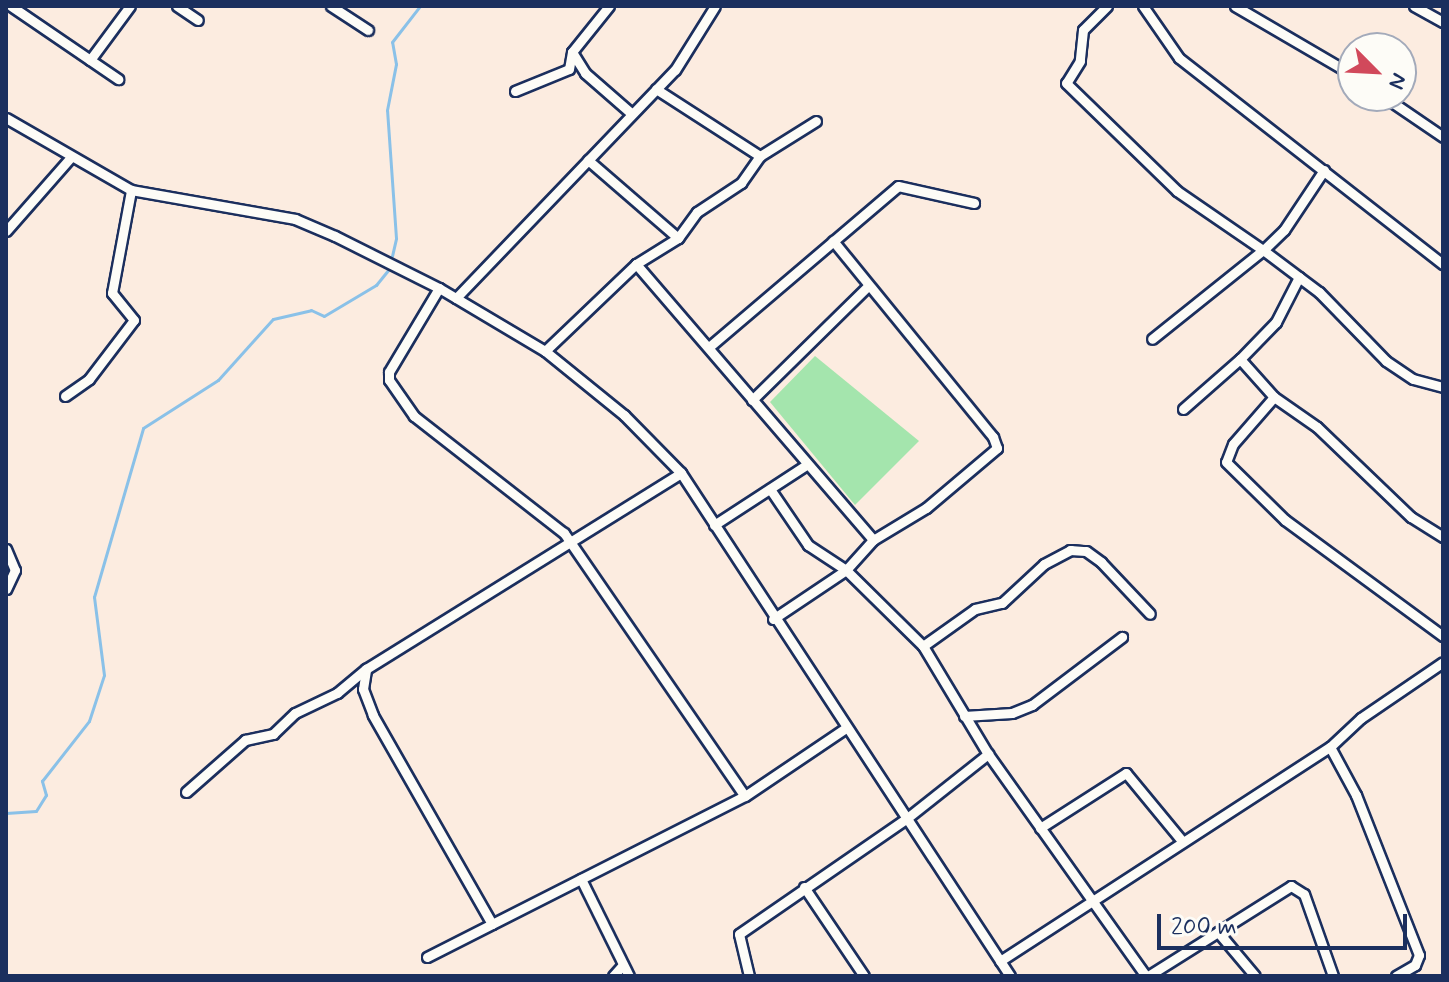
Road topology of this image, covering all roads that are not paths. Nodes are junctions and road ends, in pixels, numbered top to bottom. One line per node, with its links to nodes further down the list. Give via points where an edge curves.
1 (11, 6): 15 (street)
2 (130, 6): 15 (street)
3 (177, 6): 11 (street)
4 (331, 6): 13 (street)
5 (609, 6): 14 (street)
6 (715, 6): 18 (street, via 684,60)
7 (1107, 6): 34 (street, via 1083,30 1080,61 1066,83 1177,191)
8 (1143, 6): 28 (street, via 1179,58)
9 (1235, 6): 16 (street)
10 (1414, 6): 12 (street)
11 (198, 20)
12 (1443, 22)
13 (368, 30)
14 (572, 52): 19 (street, via 569,69); 21 (street, via 585,73)
15 (90, 60): 17 (street)
16 (1337, 66)
17 (118, 79)
18 (656, 89): 21 (street); 25 (street)
19 (515, 91)
20 (1406, 112): 24 (street)
21 (632, 114): 27 (street)
22 (816, 121): 25 (street)
23 (9, 124): 26 (street)
24 (1443, 137)
25 (760, 156): 32 (street, via 741,183 697,212)
26 (71, 157): 29 (street); 31 (street)
27 (588, 160): 32 (street); 40 (street)
28 (1324, 170): 34 (street, via 1284,230); 36 (street)
29 (131, 190): 39 (street, via 295,219); 46 (street, via 112,293 134,320 89,379)
30 (974, 203): 33 (street, via 898,186)
31 (6, 231)
32 (678, 238): 35 (street)
33 (833, 241): 38 (street); 42 (street)
34 (1263, 250): 37 (street); 41 (street)
35 (636, 264): 42 (street); 43 (street)
36 (1443, 264)
37 (1299, 277): 44 (street, via 1276,322); 45 (street, via 1386,361 1413,379)
38 (867, 287): 48 (street); 55 (street, via 997,448 926,508)
39 (439, 288): 40 (street); 56 (street, via 389,380 414,416 542,512)
40 (456, 298): 43 (street)
41 (1152, 339)
42 (709, 347): 48 (street)
43 (545, 351): 51 (street, via 648,436)
44 (1240, 359): 47 (street); 49 (street)
45 (1443, 387)
46 (65, 396)
47 (1274, 397): 54 (street, via 1317,427 1411,517); 62 (street, via 1233,444 1226,462 1285,520)
48 (752, 400): 50 (street)
49 (1183, 409)
50 (806, 465): 52 (street); 55 (street)
51 (681, 473): 53 (street); 56 (street)
52 (770, 489): 53 (street); 58 (street, via 808,545)
53 (714, 525): 61 (street)
54 (1443, 537)
55 (873, 540): 58 (street)
56 (569, 541): 66 (street); 74 (street)
57 (6, 549): 59 (street, via 15,570)
58 (846, 570): 61 (street); 64 (street)
59 (6, 589)
60 (1150, 614): 64 (street, via 1130,586 1101,562 1086,551 1070,550 1032,573 1002,603 975,609)
61 (773, 619): 70 (street)
62 (1443, 636)
63 (1122, 637): 69 (street, via 1032,705 1012,713)
64 (923, 646): 69 (street)
65 (1443, 662): 71 (street, via 1361,718)
66 (366, 669): 67 (street); 68 (street)
67 (349, 684): 68 (street); 73 (street, via 295,713 273,734 245,740)
68 (363, 689): 81 (street)
69 (964, 716): 72 (street)
70 (846, 728): 74 (street); 75 (street)
71 (1330, 747): 77 (street); 94 (street, via 1356,795 1419,955 1415,965)
72 (988, 754): 75 (street); 76 (street)
73 (186, 792)
74 (745, 796): 78 (street)
75 (906, 819): 79 (street); 84 (street)
76 (1040, 828): 77 (street, via 1126,773); 80 (street)
77 (1182, 841): 80 (street)
78 (581, 879): 81 (street); 85 (street)
79 (804, 887): 88 (street, via 739,934); 89 (street)
80 (1092, 901): 84 (street); 91 (street)
81 (492, 924): 83 (street)
82 (1218, 932): 91 (street); 92 (street); 93 (street, via 1291,886 1298,888)
83 (427, 957)
84 (1000, 961): 90 (street)
85 (623, 965): 86 (street); 87 (street)
86 (613, 976)
87 (629, 976)
88 (749, 976)
89 (864, 976)
90 (1010, 976)
91 (1147, 976)
92 (1255, 976)
93 (1333, 976)
94 (1396, 976)

